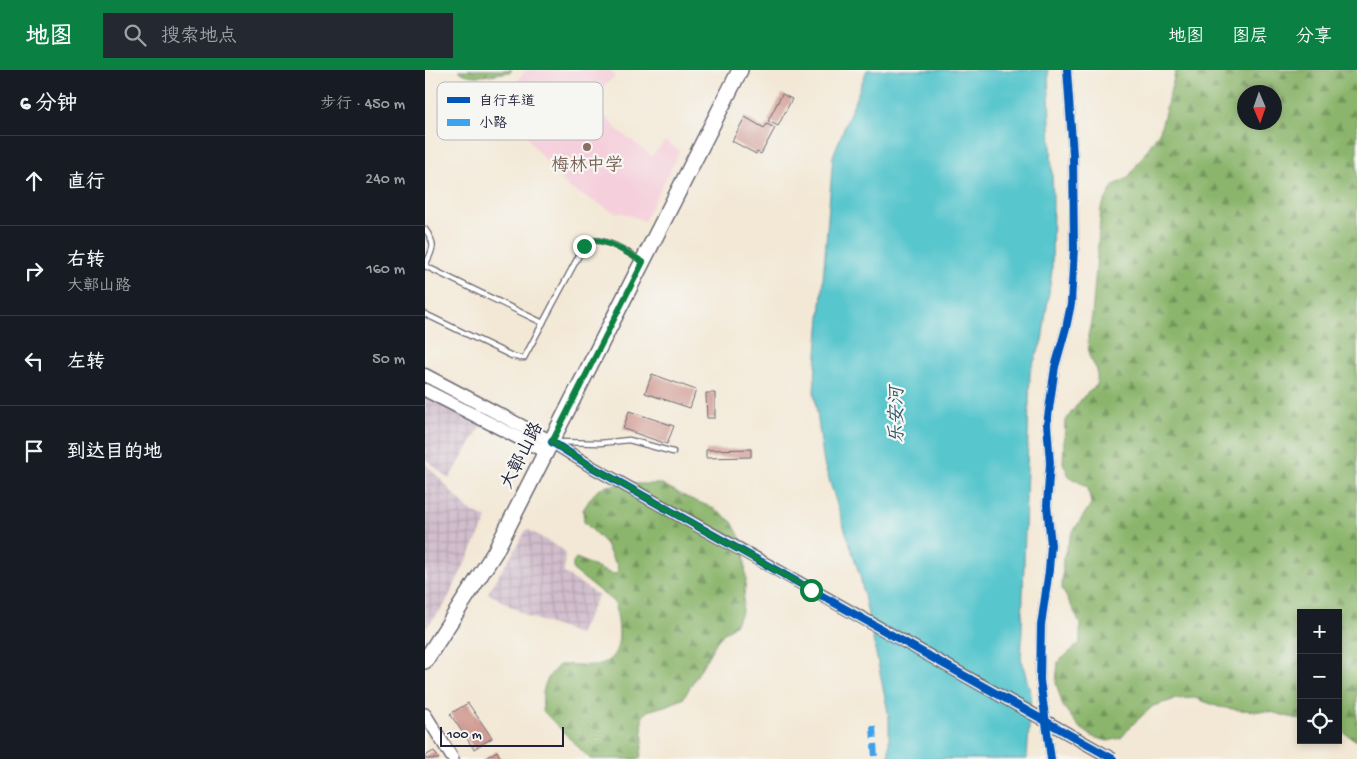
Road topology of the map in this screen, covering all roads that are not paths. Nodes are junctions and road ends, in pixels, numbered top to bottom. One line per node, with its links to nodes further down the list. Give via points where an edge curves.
1 (740, 70): 4 (main road, 大鄣山路)
2 (1067, 70): 15 (street, via 1073,155 1074,248 1071,304 1055,367 1047,424 1050,463 1047,505 1051,545 1040,661)
3 (425, 229): 5 (lane, via 433,240)
4 (643, 262): 7 (lane, via 619,248 591,241 584,246); 10 (main road, 大鄣山路)
5 (425, 266): 7 (lane)
6 (425, 314): 7 (lane, via 520,358 524,358)
7 (543, 323)
8 (425, 375): 10 (main road)
9 (425, 390): 10 (main road)
10 (549, 447): 11 (lane, via 629,440); 12 (main road, 大鄣山路, via 495,552); 16 (street, bridge, via 592,467)
11 (673, 452)
12 (425, 661)
13 (425, 714): 14 (street)
14 (453, 759)
15 (1051, 759)
16 (1113, 759)

